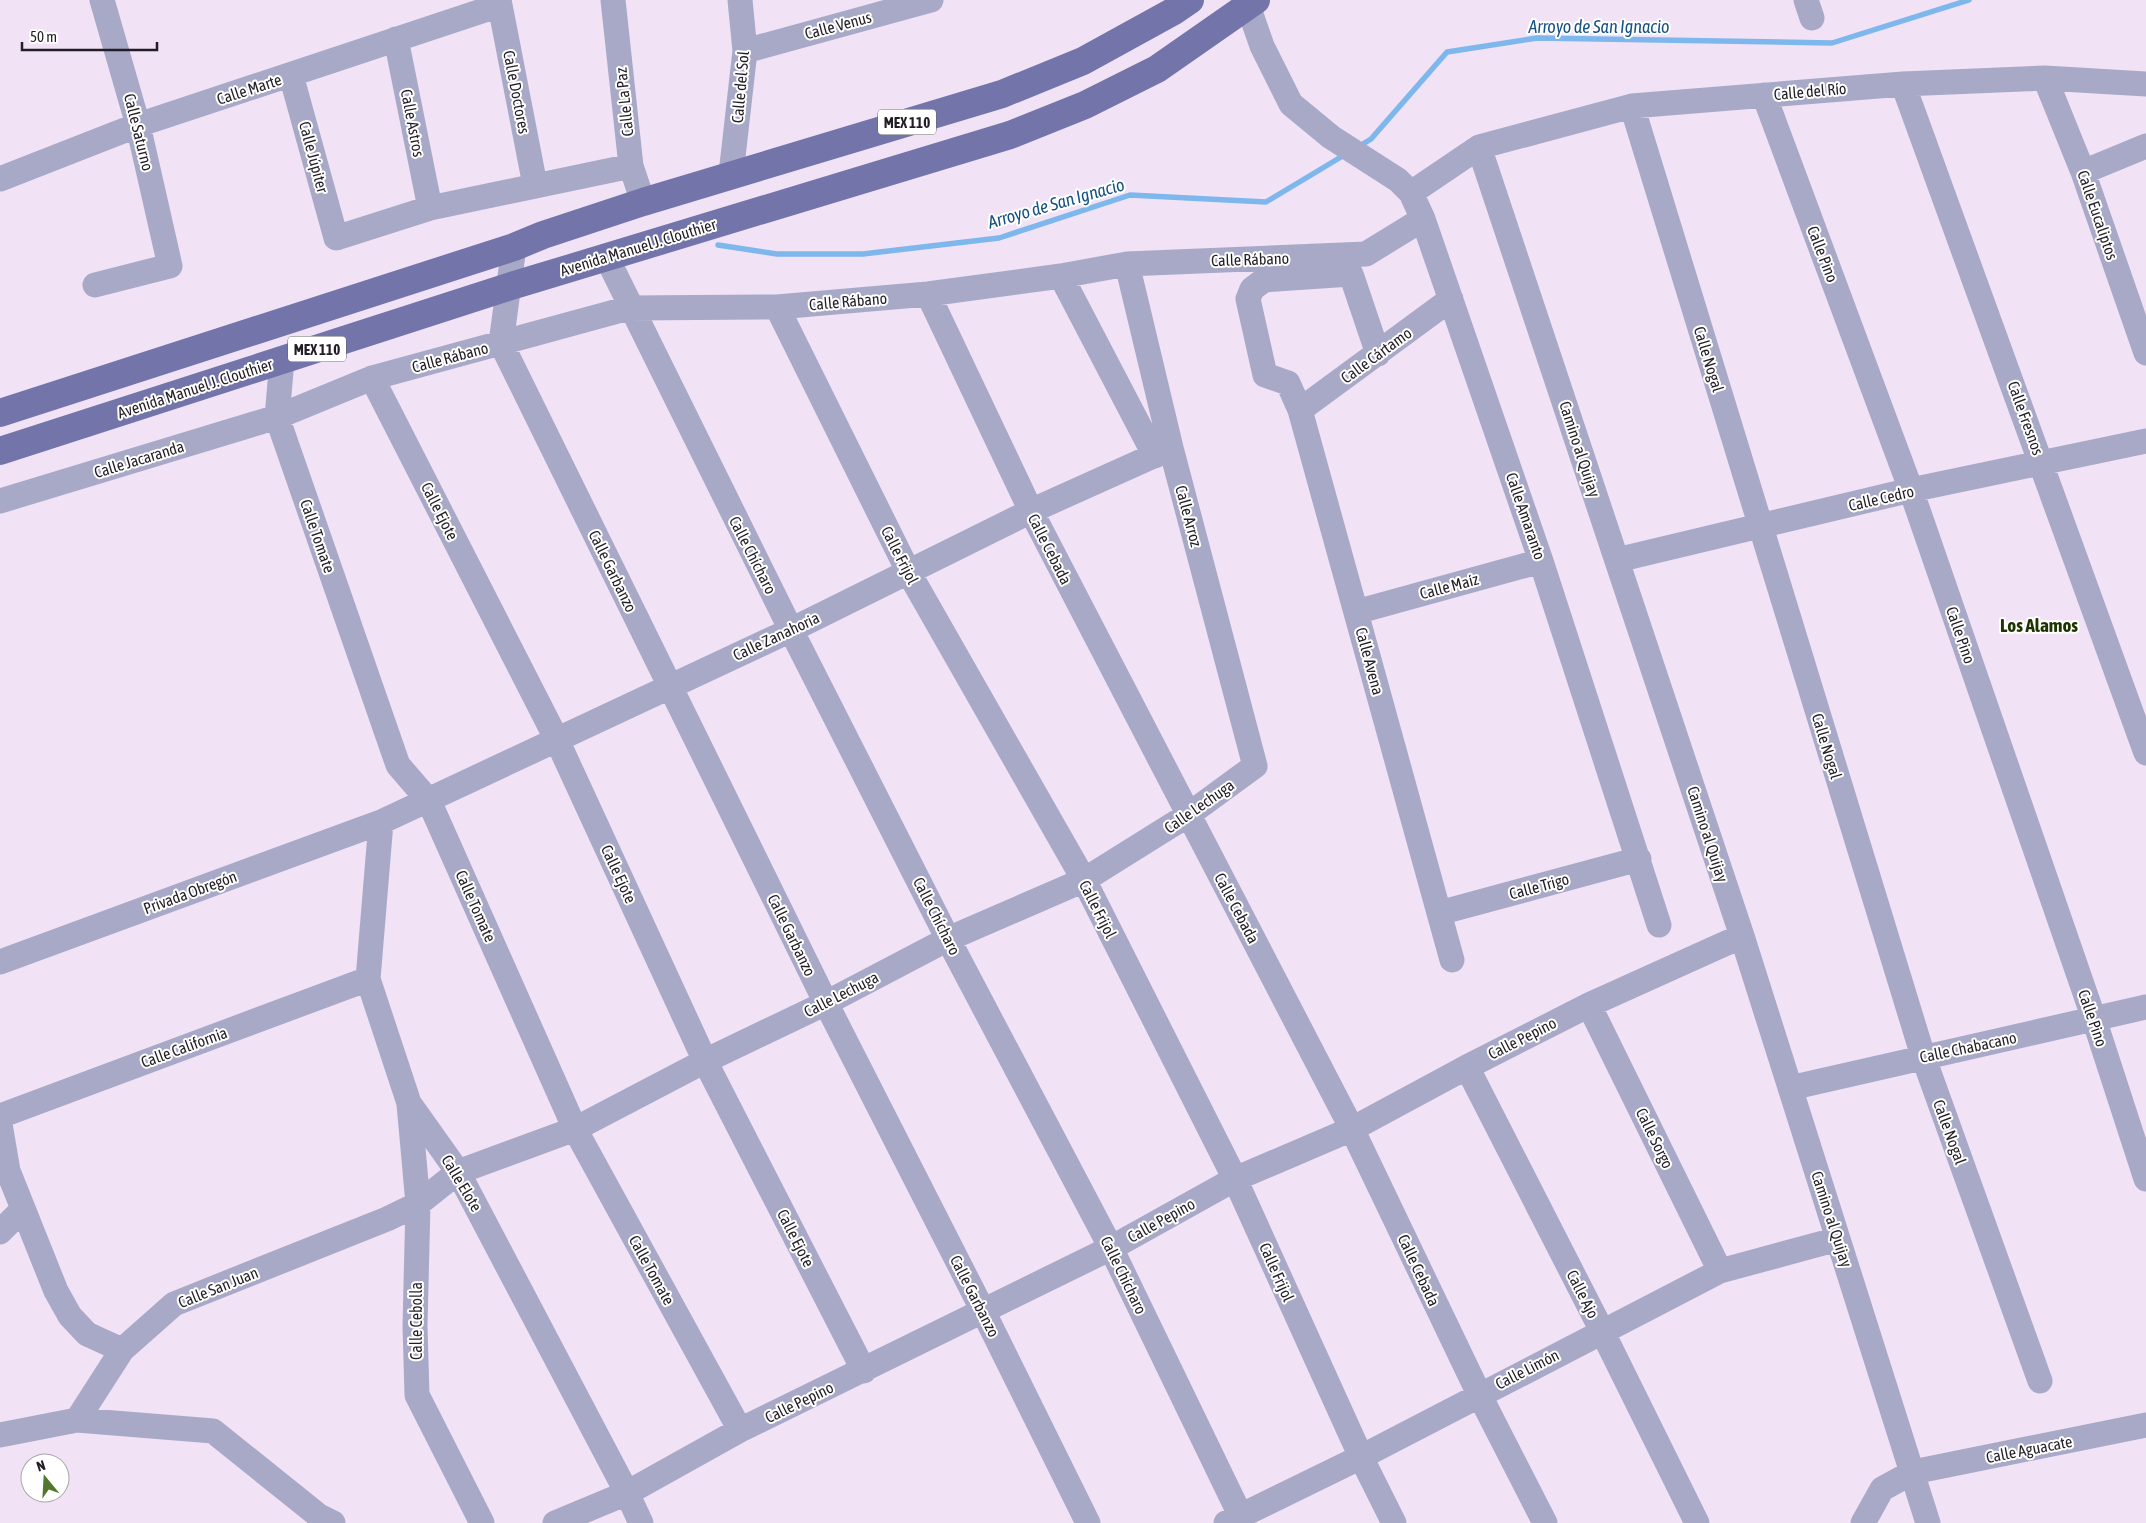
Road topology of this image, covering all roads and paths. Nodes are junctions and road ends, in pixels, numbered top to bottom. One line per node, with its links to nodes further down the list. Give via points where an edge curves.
1 (102, 0): 16 (street, Calle Saturno)
2 (613, 0): 19 (street, Calle La Paz)
3 (740, 0): 9 (street, Calle del Sol)
4 (1190, 0): 21 (main road, MEX 110, via 1083,60 1002,94)
5 (927, 1): 9 (street, Calle Venus)
6 (500, 2): 8 (street, Calle Marte); 23 (street, Calle Doctores)
7 (1250, 2): 24 (street, via 1262,46 1291,104 1331,137); 29 (main road, Avenida Manuel J. Clouthier / MEX 110, via 1157,69 1085,105 1010,135)
8 (396, 39): 10 (street, Calle Marte); 26 (street, Calle Astros)
9 (745, 51): 21 (street, Calle del Sol)
10 (291, 76): 16 (street, Calle Marte); 26 (street, Calle Júpiter, via 336,238)
11 (2045, 78): 12 (street, Calle del Río); 13 (street, Calle del Río); 20 (street, Calle Eucaliptos)
12 (1903, 84): 14 (street, Calle del Río); 49 (street, Calle Fresnos)
13 (2146, 84)
14 (1764, 95): 15 (street, Calle del Río); 50 (street, Calle Pino)
15 (1632, 106): 18 (street, Calle del Río); 53 (street, Calle Nogal)
16 (138, 125): 22 (street, Calle Marte); 32 (street, Calle Saturno, via 170,266)
17 (2146, 146): 20 (street)
18 (1479, 147): 24 (street, Calle del Río); 54 (street, Camino al Quijay)
19 (631, 166): 23 (street); 25 (street, Calle La Paz)
20 (2083, 172): 39 (street, Calle Eucaliptos)
21 (731, 174): 25 (main road, MEX 110)
22 (0, 179)
23 (535, 185): 26 (street)
24 (1404, 186): 27 (street, Calle Amaranto)
25 (643, 202): 28 (main road, MEX 110, via 543,234)
26 (430, 208)
27 (1423, 219): 30 (street, Calle Rábano, via 1366,254); 35 (street, Calle Amaranto)
28 (514, 247): 33 (street); 43 (main road, MEX 110)
29 (607, 258): 33 (main road, Avenida Manuel J. Clouthier / MEX 110); 37 (street, Calle Chícharo)
30 (1127, 264): 31 (street, Calle Rábano); 48 (street, Calle Arroz)
31 (1061, 276): 34 (street, Calle Rábano); 48 (street, Calle Arroz)
32 (95, 285)
33 (508, 287): 38 (street); 41 (main road, Avenida Manuel J. Clouthier / MEX 110)
34 (928, 294): 36 (street, Calle Rábano); 52 (street, Calle Cebada)
35 (1451, 299): 40 (street, Calle Cártamo); 55 (street, Calle Amaranto)
36 (777, 307): 37 (street, Calle Rábano); 56 (street, Calle Frijol)
37 (630, 308): 38 (street, Calle Rábano); 58 (street, Calle Chícharo)
38 (501, 344): 42 (street, Calle Rábano); 59 (street, Calle Garbanzo)
39 (2146, 353)
40 (1378, 354): 44 (street, Calle Cártamo); 44 (street, Calle Avena, via 1351,274 1264,280 1252,289 1248,299 1265,375 1288,383)
41 (282, 360): 45 (street, Calle Tomate); 47 (main road, Avenida Manuel J. Clouthier / MEX 110)
42 (372, 378): 45 (street, Calle Rábano); 60 (street, Calle Ejote)
43 (4, 408)
44 (1300, 410): 57 (street, Calle Avena)
45 (277, 417): 51 (street, Calle Jacaranda); 63 (street, Calle Tomate, via 398,765)
46 (2146, 441): 49 (street, Calle Cedro)
47 (0, 451)
48 (1162, 452): 52 (street, Calle Zanahoria); 62 (street, Calle Arroz)
49 (2042, 464): 50 (street, Calle Cedro); 61 (street, Calle Fresnos)
50 (1912, 490): 53 (street, Calle Cedro); 78 (street, Calle Pino)
51 (0, 501)
52 (1031, 511): 56 (street, Calle Zanahoria); 64 (street, Calle Cebada)
53 (1761, 527): 54 (street, Calle Cedro); 79 (street, Calle Nogal)
54 (1617, 560): 70 (street, Camino al Quijay)
55 (1541, 561): 57 (street, Calle Maíz); 66 (street, Calle Amaranto)
56 (908, 573): 58 (street, Calle Zanahoria); 67 (street, Calle Frijol)
57 (1356, 612): 68 (street, Calle Avena)
58 (790, 630): 59 (street, Calle Zanahoria); 71 (street, Calle Chícharo)
59 (668, 686): 60 (street, Calle Zanahoria); 75 (street, Calle Garbanzo)
60 (557, 740): 63 (street, Calle Zanahoria); 80 (street, Calle Ejote)
61 (2146, 753)
62 (1255, 766): 64 (street, Calle Lechuga)
63 (429, 801): 65 (street, Calle Zanahoria); 87 (street, Calle Tomate)
64 (1188, 815): 67 (street, Calle Lechuga); 86 (street, Calle Cebada)
65 (381, 822): 73 (street, Privada Obregón); 74 (street, Calle Elote)
66 (1639, 859): 68 (street, Calle Trigo); 69 (street, Calle Amaranto)
67 (1084, 880): 71 (street, Calle Lechuga); 89 (street, Calle Frijol)
68 (1439, 913): 72 (street, Calle Avena)
69 (1659, 926)
70 (1742, 936): 76 (street, Calle Pepino); 82 (street, Camino al Quijay)
71 (948, 939): 75 (street, Calle Lechuga); 95 (street, Calle Chícharo)
72 (1452, 960)
73 (0, 962)
74 (368, 979): 83 (street, Calle Elote); 84 (street, Calle California)
75 (826, 1003): 80 (street, Calle Lechuga); 97 (street, Calle Garbanzo)
76 (1589, 1004): 81 (street, Calle Pepino); 96 (street, Calle Sorgo)
77 (2146, 1007): 78 (street, Calle Chabacano)
78 (2094, 1019): 79 (street, Calle Chabacano); 90 (street, Calle Pino)
79 (1923, 1056): 82 (street, Calle Chabacano); 101 (street, Calle Nogal)
80 (706, 1061): 87 (street, Calle Lechuga); 100 (street, Calle Ejote)
81 (1466, 1067): 86 (street, Calle Pepino); 98 (street, Calle Ajo)
82 (1790, 1088): 94 (street, Camino al Quijay)
83 (409, 1103): 88 (street, Calle Elote); 91 (street, Calle Cebolla)
84 (0, 1116)
85 (0, 1124): 92 (street, via 8,1171)
86 (1352, 1129): 89 (street, Calle Pepino); 102 (street, Calle Cebada)
87 (575, 1130): 88 (street, Calle Lechuga); 105 (street, Calle Tomate)
88 (458, 1172): 91 (street, Calle Lechuga); 109 (street, Calle Elote)
89 (1235, 1179): 95 (street, Calle Pepino); 107 (street, Calle Frijol)
90 (2146, 1179)
91 (418, 1204): 99 (street, Calle San Juan, via 174,1304); 112 (street, Calle Cebolla, via 417,1395)
92 (23, 1209): 93 (street); 99 (street, via 56,1291 70,1316 87,1334)
93 (0, 1232)
94 (1838, 1239): 96 (street, Calle Limón); 108 (street, Camino al Quijay)
95 (1111, 1248): 97 (street, Calle Pepino); 110 (street, Calle Chícharo)
96 (1720, 1271): 98 (street, Calle Limón)
97 (983, 1311): 100 (street, Calle Pepino); 115 (street, Calle Garbanzo)
98 (1602, 1331): 102 (street, Calle Limón); 118 (street, Calle Ajo)
99 (122, 1350): 103 (street, Calle San Juan)
100 (864, 1371): 105 (street, Calle Pepino)
101 (2040, 1381)
102 (1479, 1394): 107 (street, Calle Limón); 117 (street, Calle Cebada)
103 (76, 1420): 106 (street); 111 (street, via 213,1431 319,1516)
104 (2146, 1426): 108 (street, Calle Aguacate)
105 (740, 1430): 109 (street, Calle Pepino)
106 (0, 1435)
107 (1360, 1457): 110 (street, Calle Limón); 116 (street, Calle Frijol)
108 (1913, 1472): 119 (street, Calle Aguacate, via 1882,1489); 120 (street, Camino al Quijay)
109 (627, 1493): 113 (street, Calle Pepino); 114 (street, Calle Elote)
110 (1237, 1521)
111 (333, 1523)
112 (482, 1523)
113 (555, 1523)
114 (641, 1523)
115 (1088, 1523)
116 (1394, 1523)
117 (1545, 1523)
118 (1697, 1523)
119 (1864, 1523)
120 (1928, 1523)

